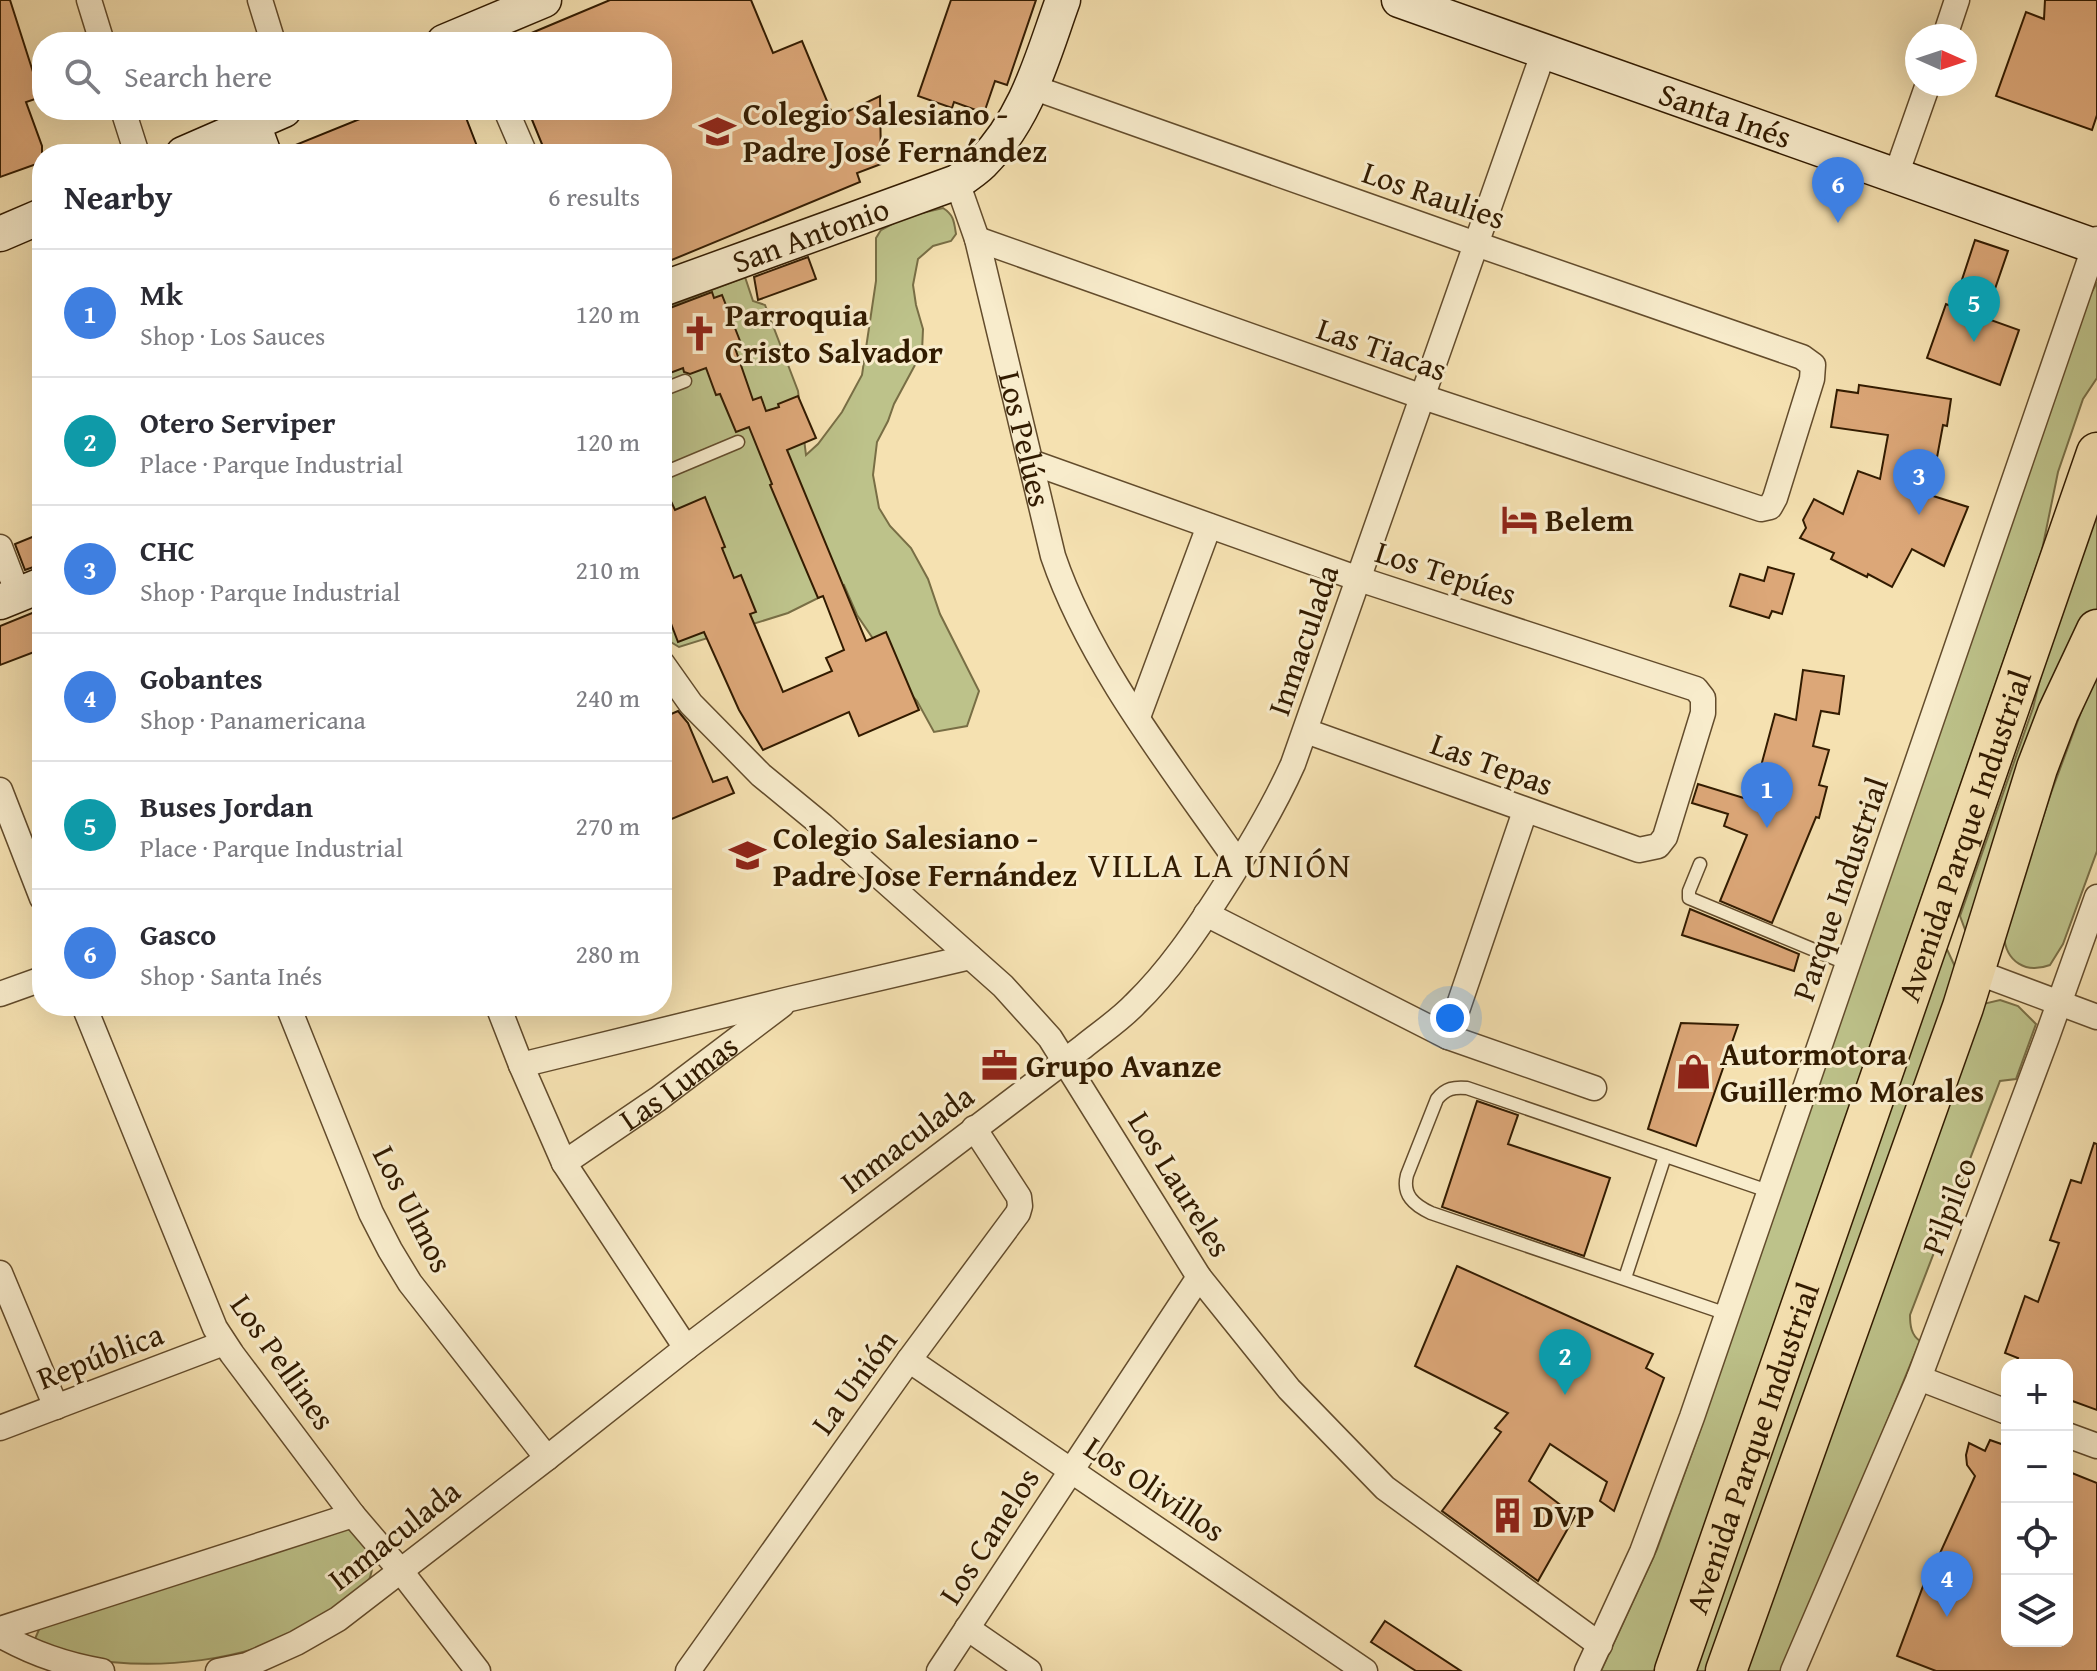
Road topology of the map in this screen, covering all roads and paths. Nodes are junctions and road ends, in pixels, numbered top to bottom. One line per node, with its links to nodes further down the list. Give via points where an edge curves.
1 (89, 0): 8 (street)
2 (260, 0): 9 (street)
3 (544, 0): 10 (main road)
4 (1063, 0): 12 (main road)
5 (1399, 0): 11 (main road, Santa Inés)
6 (1957, 0): 7 (street)
7 (1949, 24)
8 (99, 32)
9 (270, 32)
10 (477, 32)
11 (1544, 51): 21 (main road, Santa Inés); 26 (street, Inmaculada)
12 (1032, 87): 22 (main road, via 1004,137); 26 (street, Los Raulies)
13 (1924, 96): 21 (street)
14 (126, 120): 18 (street)
15 (275, 120): 17 (main road)
16 (510, 120): 20 (street)
17 (258, 139): 19 (main road)
18 (134, 144)
19 (233, 144)
20 (521, 144)
21 (1896, 175): 27 (main road, Santa Inés)
22 (957, 182): 25 (street, Los Pelúes); 28 (main road, San Antonio)
23 (32, 220): 24 (main road)
24 (0, 234)
25 (977, 239): 31 (street, Las Tiacas); 34 (street, Los Pelúes)
26 (1476, 244): 31 (street, Inmaculada); 36 (street, Los Raulies, via 1813,365)
27 (2096, 244): 55 (street, Parque Industrial)
28 (672, 285)
29 (685, 381): 30 (lane)
30 (672, 386)
31 (1423, 397): 36 (street, Las Tiacas, via 1761,509); 39 (street, Inmaculada)
32 (738, 442): 35 (lane)
33 (2097, 453): 48 (highway, Avenida Parque Industrial)
34 (1031, 462): 37 (street, Los Tepúes); 43 (street, Los Pelúes, via 1063,586)
35 (672, 470)
36 (1770, 507)
37 (1209, 526): 39 (street, Los Tepúes); 43 (street)
38 (0, 547): 40 (street)
39 (1359, 579): 44 (street, Inmaculada); 47 (street, Los Tepúes, via 1696,689 1703,698 1703,713)
40 (20, 594)
41 (2097, 630): 56 (highway, Avenida Parque Industrial, via 2037,768)
42 (672, 677): 54 (street, Los Laureles, via 691,704 761,775)
43 (1138, 717): 49 (street, Los Pelúes)
44 (1306, 731): 46 (street, Las Tepas); 49 (street, Inmaculada, via 1276,801)
45 (0, 790): 51 (street)
46 (1525, 811): 47 (street, Las Tepas, via 1639,850); 65 (street)
47 (1658, 846)
48 (1957, 852): 56 (highway, via 1953,915); 102 (highway, Avenida Parque Industrial)
49 (1239, 864): 53 (street, Inmaculada)
50 (1700, 864): 55 (lane, via 1689,898)
51 (32, 872)
52 (2097, 897): 60 (street, Pilpilco)
53 (1206, 914): 65 (street); 66 (street, Inmaculada, via 1135,1004)
54 (970, 957): 59 (street, Las Lumas); 66 (street, Los Laureles, via 1013,997)
55 (1848, 964): 72 (street, Parque Industrial)
56 (1974, 971): 60 (street); 103 (highway, Avenida Parque Industrial)
57 (32, 983): 58 (street)
58 (0, 994)
59 (790, 999): 67 (street, Las Lumas); 71 (street, Las Lumas)
60 (2059, 1003): 64 (street); 80 (street, Pilpilco)
61 (88, 1016): 77 (street, Los Pellines, via 207,1313)
62 (292, 1016): 86 (street, Los Ulmos, via 390,1250)
63 (502, 1016): 67 (street)
64 (2097, 1017)
65 (1448, 1037): 68 (street)
66 (1064, 1061): 69 (street, Inmaculada); 74 (street, Los Laureles)
67 (521, 1065): 71 (street)
68 (1594, 1088)
69 (974, 1128): 78 (street, Inmaculada); 79 (street, La Unión, via 1020,1206)
70 (1665, 1156): 72 (lane); 75 (lane); 75 (lane, via 1457,1088 1437,1099 1407,1175 1408,1195 1431,1213)
71 (564, 1163): 78 (street)
72 (1768, 1191): 76 (street, Parque Industrial)
73 (0, 1273): 81 (street)
74 (1199, 1277): 87 (street, Los Canelos); 92 (street, Los Laureles, via 1289,1389 1385,1488)
75 (1625, 1278): 76 (lane)
76 (1727, 1314): 92 (street, Parque Industrial, via 1642,1552)
77 (224, 1343): 81 (street, República); 88 (street, Los Pellines)
78 (686, 1348): 86 (street, Inmaculada)
79 (909, 1360): 87 (street, Los Olivillos); 97 (street, La Unión)
80 (1919, 1378): 82 (street); 104 (street, Pilpilco)
81 (56, 1407): 83 (street, República)
82 (2001, 1410)
83 (0, 1428)
84 (2073, 1437): 85 (street)
85 (2097, 1446)
86 (547, 1458): 89 (street, Inmaculada)
87 (1071, 1470): 90 (street, Los Canelos); 100 (street, Los Olivillos)
88 (353, 1515): 89 (street, Los Pellines); 91 (street, Inmaculada)
89 (400, 1570): 93 (street, Inmaculada, via 338,1619); 96 (street, Los Pellines)
90 (967, 1628): 98 (street, Los Canelos); 99 (street)
91 (0, 1632): 94 (street, Inmaculada, via 64,1663)
92 (1600, 1645): 101 (street, Parque Industrial)
93 (249, 1668): 95 (street, Inmaculada)
94 (102, 1671)
95 (218, 1671)
96 (478, 1671)
97 (688, 1671)
98 (939, 1671)
99 (1029, 1671)
100 (1365, 1671)
101 (1587, 1671)
102 (1675, 1671)
103 (1726, 1671)
104 (1793, 1671)

